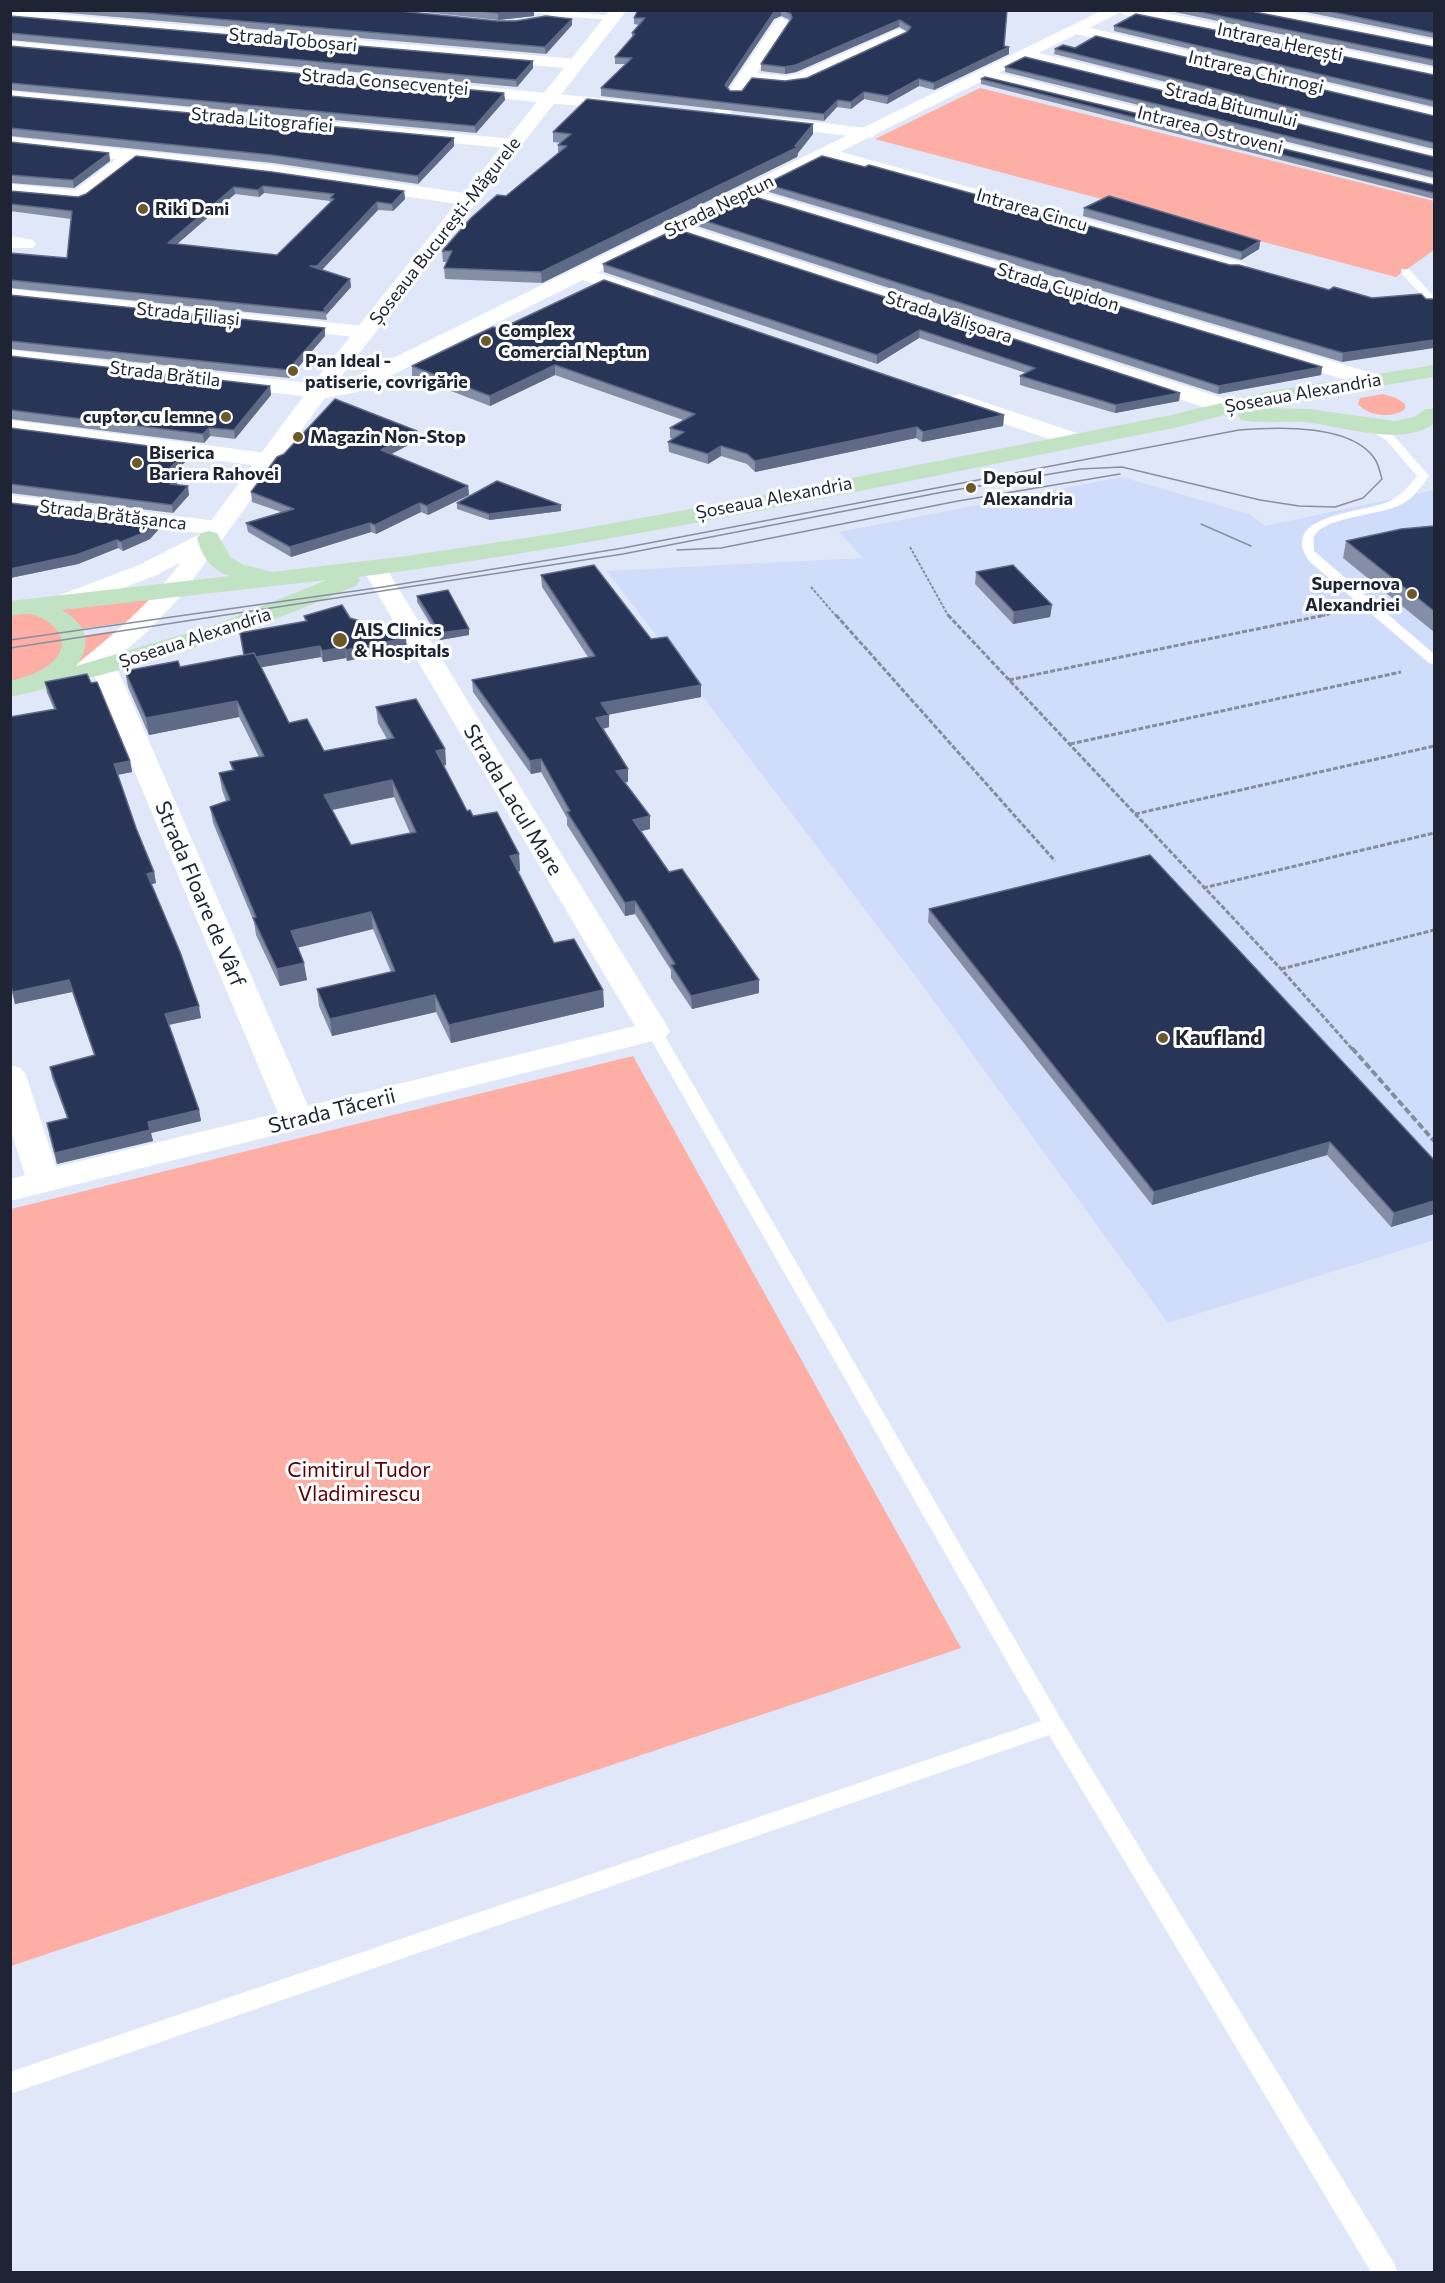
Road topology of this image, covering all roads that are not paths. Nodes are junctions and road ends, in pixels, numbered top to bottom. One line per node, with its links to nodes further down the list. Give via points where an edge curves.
1 (520, 10): 7 (lane)
2 (1117, 10): 10 (street, Strada Neptun)
3 (1125, 10): 16 (street, Intrarea Herești)
4 (1255, 10): 12 (street)
5 (616, 14): 7 (lane); 15 (street, Șoseaua București-Măgurele)
6 (10, 15): 15 (street, Strada Toboșari)
7 (569, 15): 8 (lane)
8 (528, 22)
9 (782, 23): 18 (street)
10 (1078, 30): 14 (street, Strada Neptun); 23 (street, Intrarea Chirnogi)
11 (900, 34): 18 (street, via 801,79)
12 (1434, 45)
13 (10, 46): 20 (street, Strada Consecvenței)
14 (1027, 55): 17 (street, Strada Neptun); 30 (street, Strada Bitumului)
15 (576, 64): 20 (street, Șoseaua București-Măgurele)
16 (1434, 73)
17 (986, 75): 25 (street, Strada Neptun); 31 (street, Intrarea Ostroveni)
18 (746, 77): 24 (street)
19 (10, 96): 27 (street, Strada Litografiei)
20 (550, 97): 21 (street, Strada Consecvenței); 27 (street, Șoseaua București-Măgurele)
21 (651, 109)
22 (697, 114): 24 (street)
23 (1434, 114)
24 (720, 116): 25 (street)
25 (867, 133): 28 (street, Strada Neptun)
26 (10, 142): 29 (street)
27 (514, 144): 34 (street, Șoseaua București-Măgurele)
28 (827, 153): 33 (street, Strada Neptun); 36 (street, Intrarea Cincu)
29 (132, 156): 32 (street, via 79,196); 34 (street, via 273,171)
30 (1434, 156)
31 (1434, 185)
32 (10, 190)
33 (744, 193): 35 (street, Strada Neptun); 45 (street, Strada Cupidon)
34 (471, 200): 42 (street, Șoseaua București-Măgurele)
35 (674, 228): 38 (street, Strada Neptun); 49 (street, Strada Vălișoara)
36 (1237, 267)
37 (1405, 271): 41 (lane)
38 (581, 273): 40 (street); 47 (street, Strada Neptun, via 350,387)
39 (10, 295): 42 (street, Strada Filiași)
40 (663, 301)
41 (1434, 302)
42 (365, 332): 47 (street, Șoseaua București-Măgurele)
43 (10, 356): 47 (street, Strada Brătila)
44 (1434, 371): 45 (main road, Șoseaua Alexandria)
45 (1373, 380): 46 (main road, Șoseaua Alexandria); 50 (main road, via 1423,396 1433,408)
46 (1346, 384): 49 (main road, Șoseaua Alexandria); 52 (main road, via 1339,394 1338,406 1344,415)
47 (319, 391): 55 (street, Șoseaua București-Măgurele)
48 (940, 394): 54 (street)
49 (1224, 406): 51 (main road, Șoseaua Alexandria)
50 (1433, 418): 52 (main road, Șoseaua Alexandria, via 1394,427)
51 (1174, 421): 52 (main road, Șoseaua Alexandria, via 1306,415); 54 (main road, Șoseaua Alexandria)
52 (1361, 423): 63 (lane, via 1390,438 1423,476 1418,487 1400,502 1318,525 1308,537 1308,551)
53 (10, 427): 55 (street)
54 (1075, 440): 58 (main road, Șoseaua Alexandria, via 667,519)
55 (267, 460): 57 (street, Șoseaua București-Măgurele)
56 (10, 502): 57 (street, Strada Brătășanca)
57 (212, 533): 59 (main road, via 211,550 221,564); 60 (street, Șoseaua București-Măgurele); 61 (street, Șoseaua București-Măgurele, via 147,570)
58 (374, 568): 59 (main road, Șoseaua Alexandria); 64 (main road, Șoseaua Alexandria, via 251,622); 66 (street, Strada Lacul Mare)
59 (279, 579): 60 (main road, Șoseaua Alexandria)
60 (172, 591): 61 (main road, Șoseaua Alexandria); 64 (street, Șoseaua București-Măgurele)
61 (64, 602): 62 (main road, Șoseaua Alexandria)
62 (20, 607): 65 (main road, via 54,613 71,630 75,645 62,667)
63 (1434, 660)
64 (93, 670): 65 (main road, Șoseaua Alexandria); 68 (street, Strada Floare de Vârf)
65 (21, 687)
66 (654, 1031): 68 (street, Strada Tăcerii); 71 (lane)
67 (10, 1075): 69 (street)
68 (297, 1119): 69 (street, Strada Tăcerii)
69 (44, 1182): 70 (street, Strada Tăcerii)
70 (10, 1190)
71 (1054, 1725): 72 (lane); 73 (lane)
72 (10, 2083)
73 (1385, 2272)

